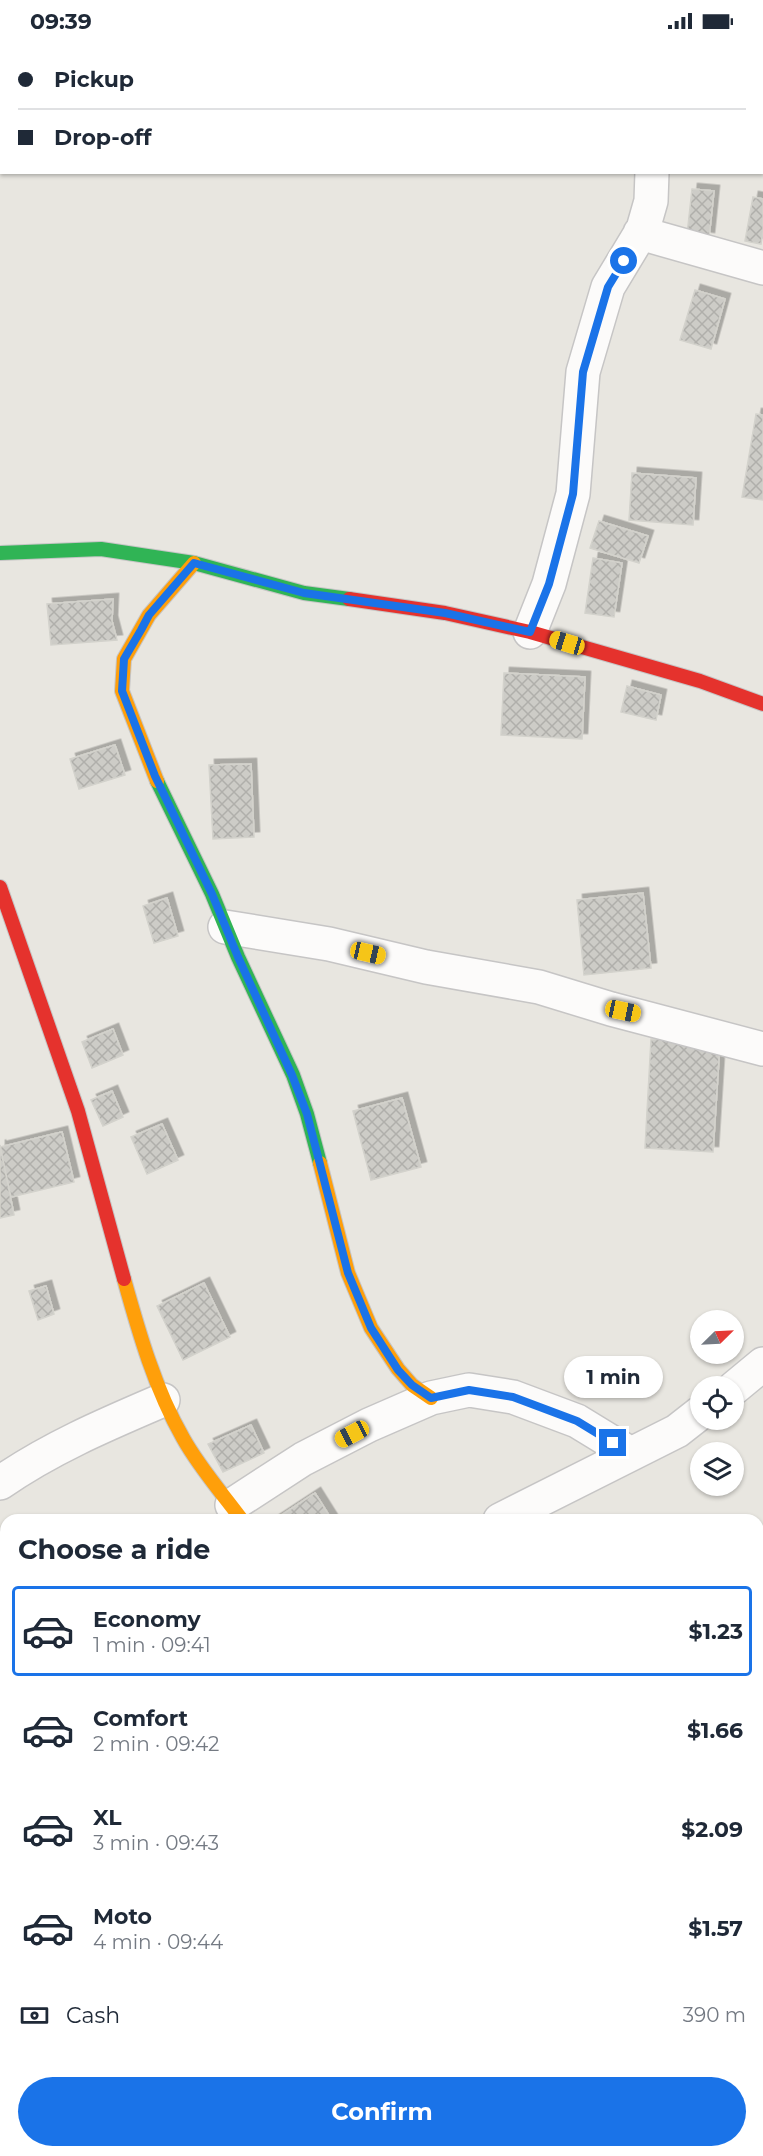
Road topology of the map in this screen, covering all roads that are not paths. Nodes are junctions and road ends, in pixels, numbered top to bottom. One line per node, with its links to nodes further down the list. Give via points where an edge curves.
1 (652, 174): 2 (street, via 651,201)
2 (640, 233): 3 (street); 6 (street, via 608,287 600,310 583,372 573,494 549,584)
3 (763, 268)
4 (0, 553): 5 (street, via 101,549)
5 (194, 563): 6 (street, via 304,593 445,613); 9 (street, via 149,615 124,659 122,691 155,776)
6 (530, 632): 7 (street, via 700,681)
7 (763, 704)
8 (0, 887): 14 (street, via 78,1111 131,1303)
9 (225, 927): 10 (street, via 539,987); 13 (street, via 307,1114 348,1273 371,1328 398,1370)
10 (763, 1049)
11 (763, 1364): 12 (street)
12 (744, 1380)
13 (431, 1398): 16 (street, via 469,1390 513,1397 577,1421); 18 (street, via 303,1459)
14 (163, 1400): 17 (street, via 28,1463); 18 (street, via 183,1440)
15 (690, 1421): 16 (street)
16 (631, 1454): 19 (street)
17 (0, 1483)
18 (237, 1512)
19 (512, 1514)

